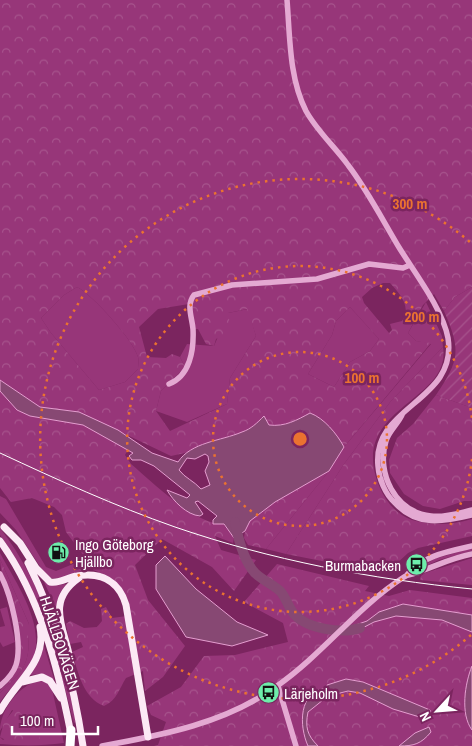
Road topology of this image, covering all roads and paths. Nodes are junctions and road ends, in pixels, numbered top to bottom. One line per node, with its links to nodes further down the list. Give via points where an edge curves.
1 (287, 0): 2 (street, via 293,66 304,105 350,167)
2 (410, 265): 3 (street, via 403,268 369,264 317,279 232,285 194,295 190,305 193,331 187,369); 4 (street, via 441,320 447,335 449,355 442,376)
3 (169, 384)
4 (402, 415): 5 (street, via 387,439 383,456 387,481 396,497 426,516); 6 (street, via 387,428 378,451 380,475 391,499 405,512 423,520 441,522)
5 (472, 510)
6 (472, 515)
7 (2, 524): 13 (main road, via 20,543 39,573 50,582); 18 (main road, HJÄLLBOVÄGEN, via 24,556 42,592 56,625)
8 (0, 541): 14 (main road, HJÄLLBOVÄGEN)
9 (472, 546): 12 (street, via 430,558 412,568)
10 (472, 554): 12 (street)
11 (0, 574): 16 (street, via 10,604 18,647 14,670)
12 (407, 575): 17 (street)
13 (82, 576): 18 (main road, via 70,584 59,602 58,614 70,655); 22 (main road, via 107,578 124,597)
14 (36, 608): 15 (main road, via 41,648); 19 (main road, HJÄLLBOVÄGEN)
15 (22, 682): 19 (main road, via 42,677 50,681); 20 (main road)
16 (0, 686)
17 (278, 686): 22 (street, via 209,721); 26 (street)
18 (73, 688): 24 (main road, HJÄLLBOVÄGEN)
19 (67, 711): 21 (main road, HJÄLLBOVÄGEN)
20 (0, 712)
21 (71, 730): 23 (highway)
22 (148, 737): 25 (street)
23 (72, 746)
24 (83, 746)
25 (102, 746)
26 (296, 746)

